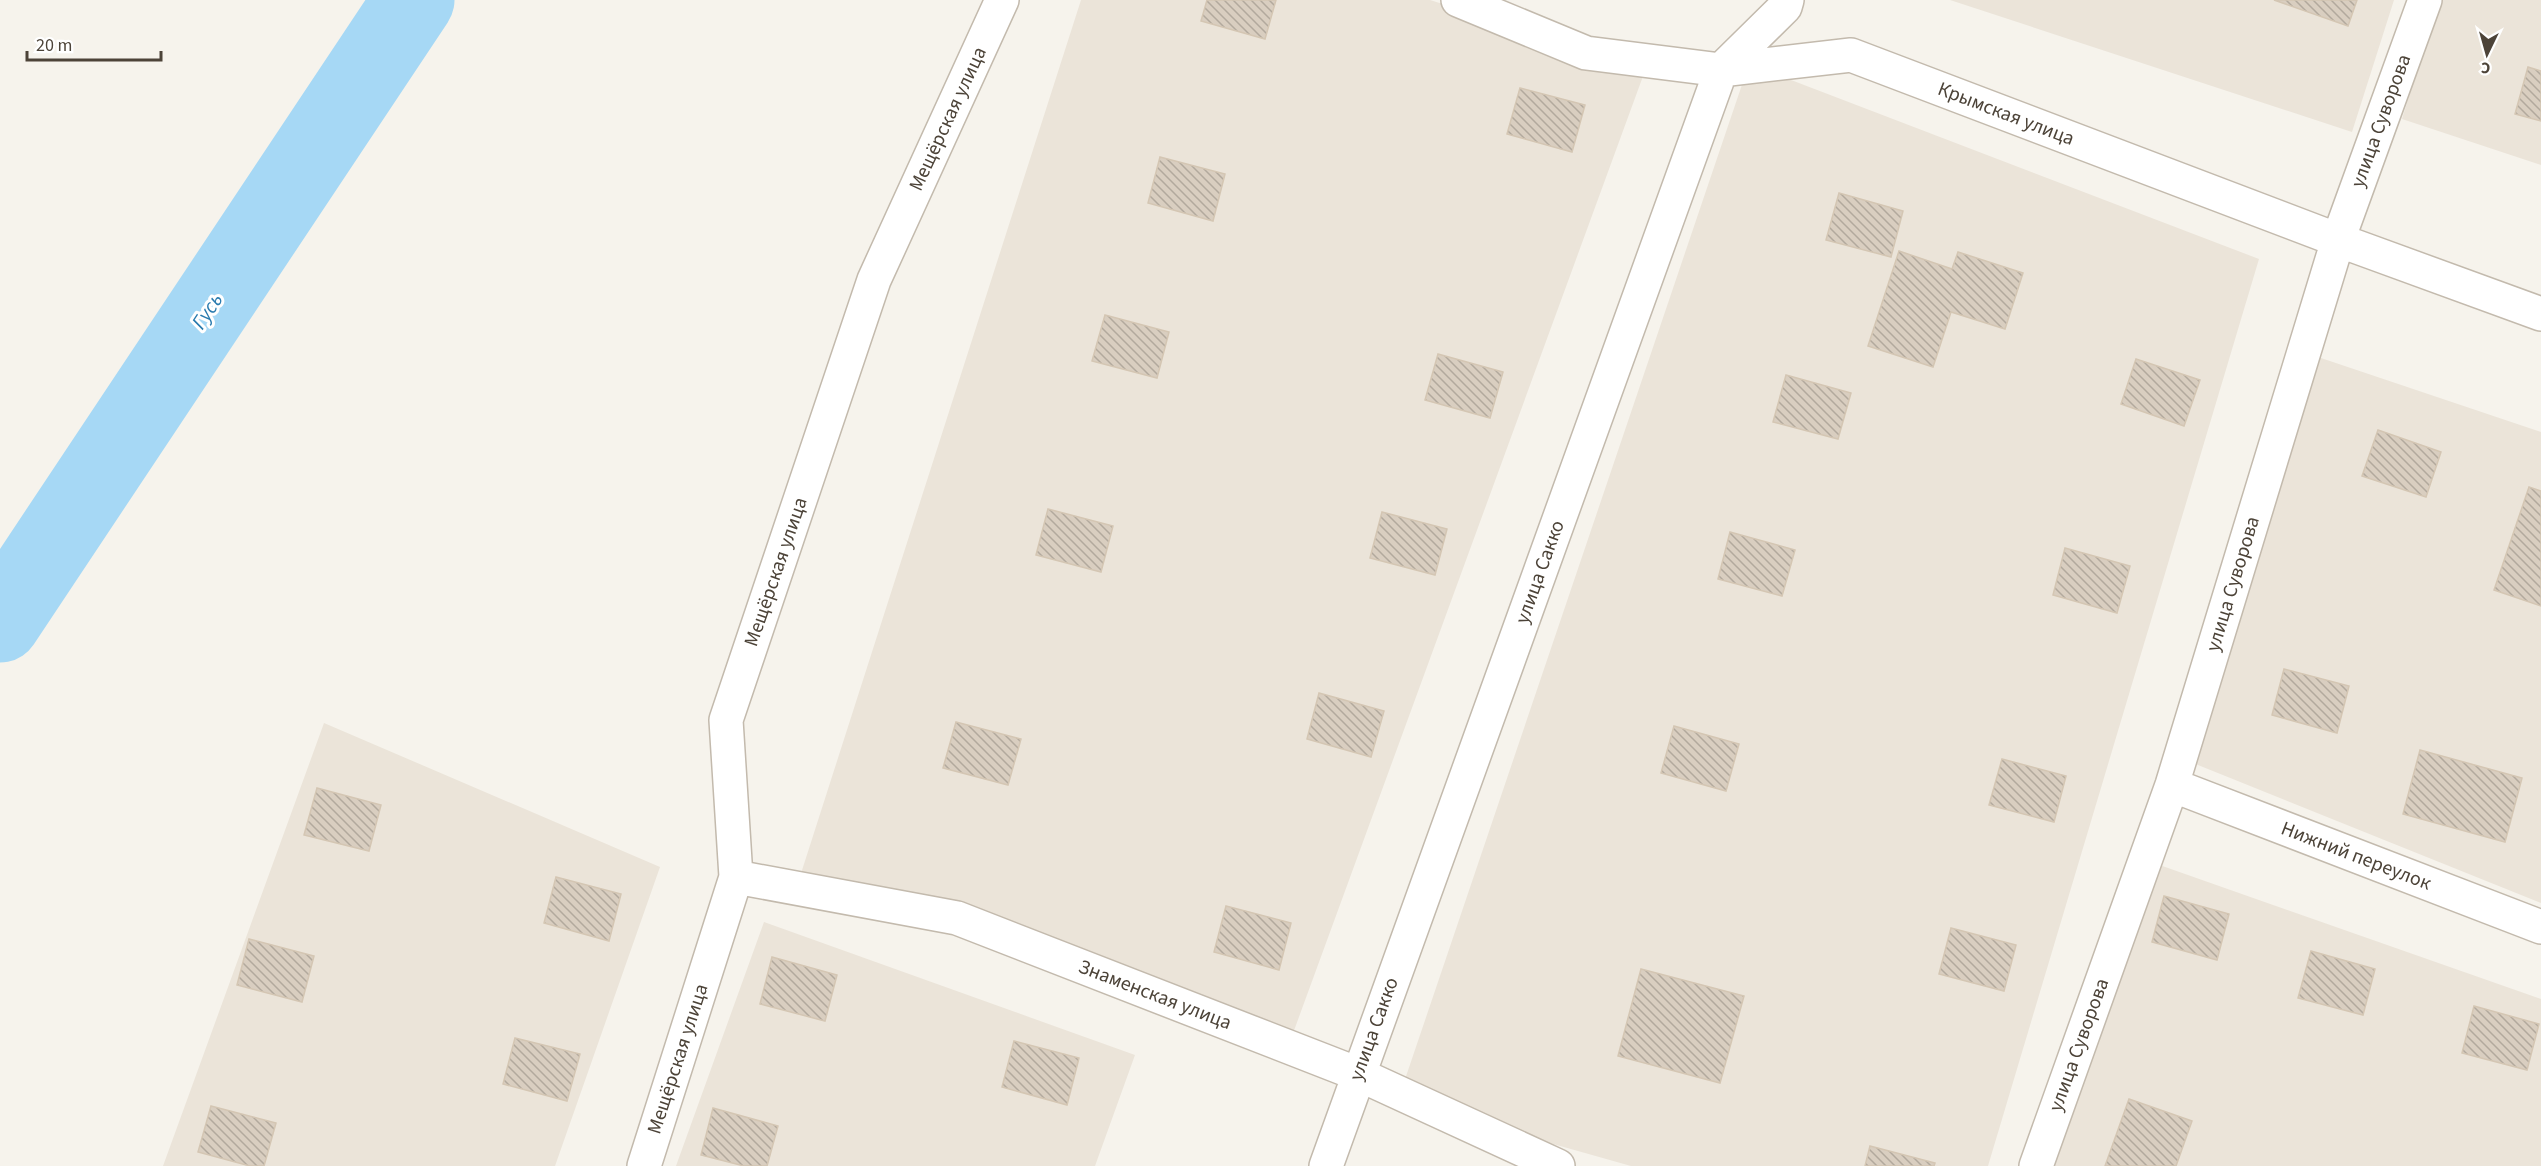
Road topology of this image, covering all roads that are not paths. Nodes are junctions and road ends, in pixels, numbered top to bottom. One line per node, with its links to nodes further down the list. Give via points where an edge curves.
1 (1002, 0): 9 (street, Мещёрская улица, via 874,280 726,720)
2 (1458, 0): 5 (street, Крымская улица, via 1586,53)
3 (1787, 0): 5 (street, улица Сакко, via 1785,7)
4 (2425, 0): 6 (street, улица Суворова)
5 (1721, 70): 6 (street, Крымская улица, via 1851,55); 11 (street, улица Сакко)
6 (2338, 240): 7 (street, Крымская улица); 8 (street, улица Суворова)
7 (2541, 314)
8 (2172, 785): 10 (street, Нижний переулок); 15 (street, улица Суворова)
9 (736, 877): 11 (street, Знаменская улица, via 957,918); 12 (street, Мещёрская улица)
10 (2541, 927)
11 (1358, 1074): 13 (street, улица Сакко); 14 (street, Знаменская улица)
12 (644, 1166)
13 (1326, 1166)
14 (1558, 1166)
15 (2036, 1166)

